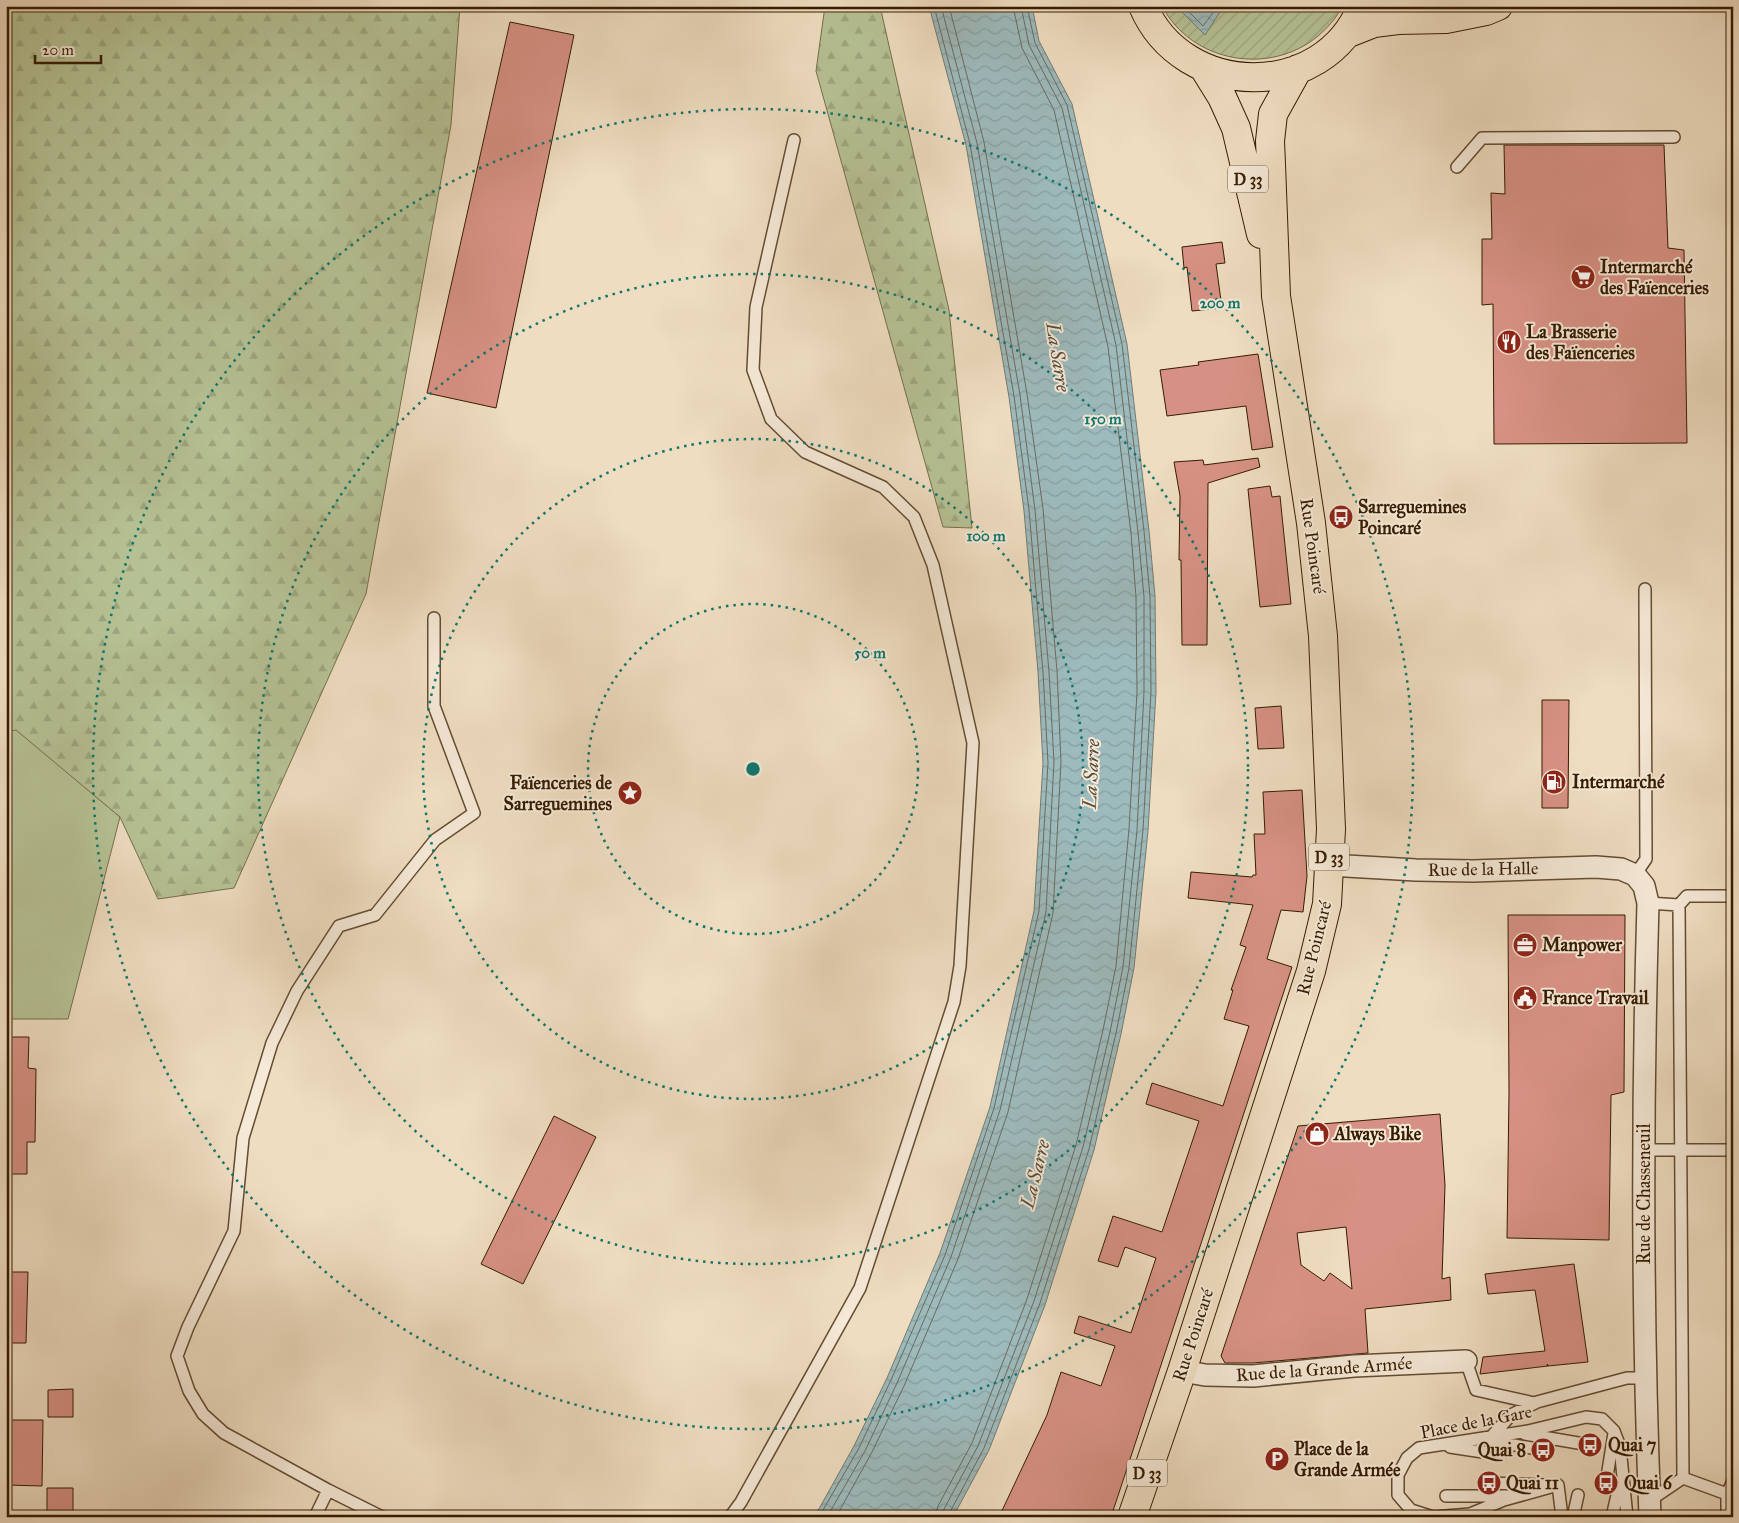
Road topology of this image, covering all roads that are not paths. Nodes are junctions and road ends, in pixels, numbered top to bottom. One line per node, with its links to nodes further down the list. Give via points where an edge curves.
1 (1143, 6): 5 (main road, via 1162,38)
2 (1362, 6): 4 (main road)
3 (1498, 6): 4 (main road, via 1446,19 1374,23)
4 (1346, 34): 6 (main road, via 1316,60)
5 (1204, 68): 6 (main road, via 1227,76 1251,78 1275,76); 10 (main road, Rue Poincaré / D 33, via 1236,128)
6 (1298, 69): 10 (main road, Rue Poincaré / D 33, via 1273,114 1270,141)
7 (1674, 137): 9 (lane, via 1482,138)
8 (794, 140): 47 (lane, via 756,307 753,370 771,419 805,452 883,487 914,516 933,565 974,743 960,966 954,1002 860,1288)
9 (1458, 167)
10 (1276, 296): 13 (main road, Rue Poincaré / D 33, via 1322,613 1331,829)
11 (1645, 589): 14 (lane, via 1646,859)
12 (434, 618): 39 (lane, via 434,706 474,813 435,840 375,915 339,926 297,990 272,1043 243,1138 234,1231 177,1356 189,1390 203,1414 224,1433)
13 (1329, 865): 14 (street, Rue de la Halle, via 1473,871 1596,866); 22 (main road, Rue Poincaré / D 33, via 1327,904 1311,971)
14 (1635, 874): 16 (street, Rue de Chasseneuil, via 1644,886)
15 (1733, 896): 17 (lane, via 1687,896)
16 (1648, 903): 17 (lane); 18 (street, Rue de Chasseneuil)
17 (1679, 905): 20 (lane)
18 (1644, 1150): 20 (lane); 23 (street, Rue de Chasseneuil)
19 (1733, 1150): 20 (lane)
20 (1682, 1151): 34 (lane)
21 (1466, 1361): 22 (street, Rue de la Grande Armée, via 1354,1366 1253,1376); 24 (lane, via 1476,1390)
22 (1182, 1371): 48 (main road, Rue Poincaré / D 33)
23 (1646, 1378): 24 (lane, via 1627,1378); 44 (street, Rue de Chasseneuil)
24 (1534, 1403): 27 (lane, via 1511,1415)
25 (1614, 1431): 26 (lane, Place de la Gare, via 1602,1419 1586,1417); 33 (lane, via 1620,1447); 37 (lane)
26 (1517, 1433): 27 (lane, Place de la Gare); 29 (lane)
27 (1492, 1436): 28 (lane, Place de la Gare)
28 (1477, 1439): 30 (lane, Place de la Gare); 31 (lane)
29 (1590, 1444)
30 (1440, 1445): 32 (lane); 43 (lane, Place de la Gare, via 1419,1448 1407,1458 1398,1475 1398,1495 1410,1510 1433,1517 1470,1514)
31 (1543, 1450)
32 (1496, 1454)
33 (1623, 1473): 51 (lane); 52 (lane)
34 (1683, 1478): 40 (lane); 44 (lane)
35 (1733, 1481): 40 (lane)
36 (1489, 1483): 38 (lane)
37 (1606, 1483)
38 (1558, 1485): 43 (lane, Place de la Gare); 49 (lane)
39 (328, 1490): 45 (lane); 46 (lane)
40 (1727, 1494): 53 (lane)
41 (1578, 1495): 50 (lane)
42 (1446, 1496): 43 (lane)
43 (1520, 1496)
44 (1649, 1509)
45 (315, 1517)
46 (382, 1517)
47 (730, 1517)
48 (1132, 1517)
49 (1562, 1517)
50 (1573, 1517)
51 (1612, 1517)
52 (1627, 1517)
53 (1727, 1517)

